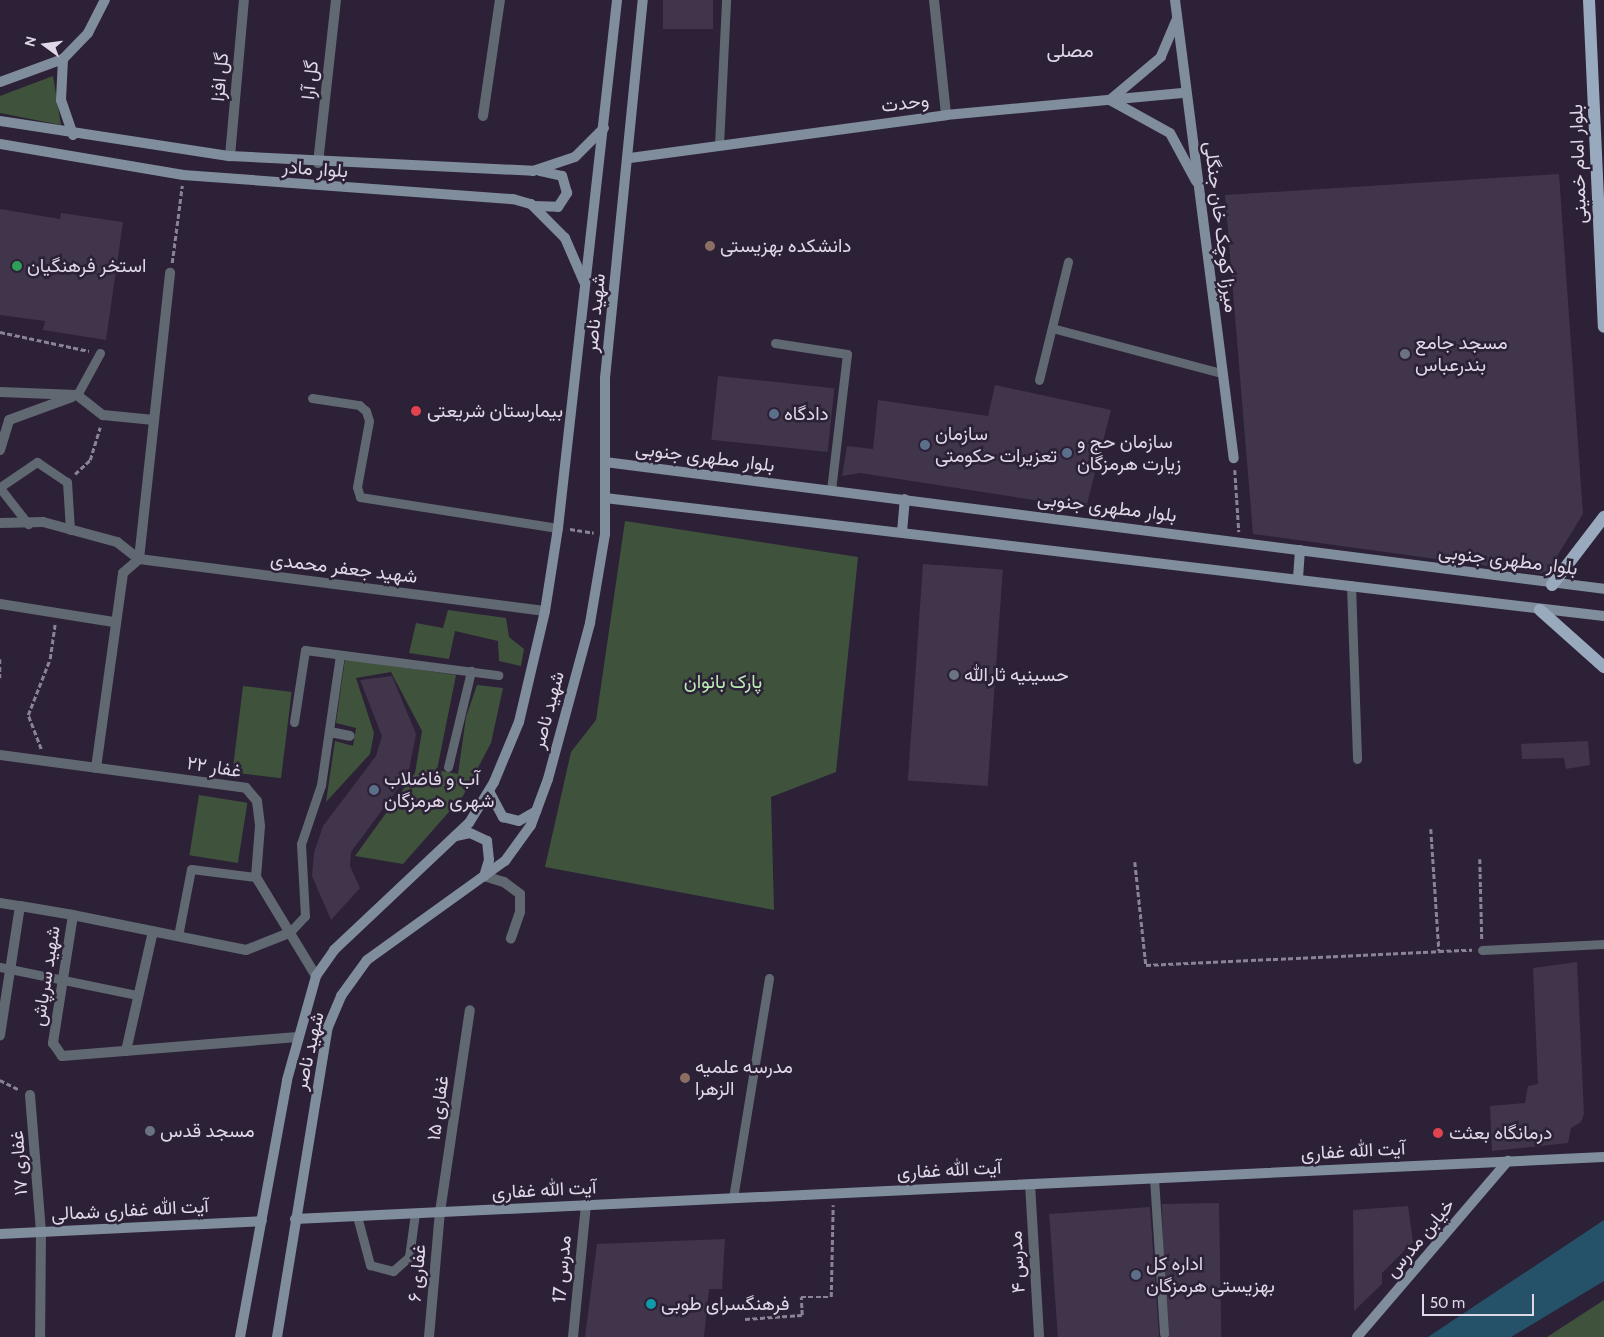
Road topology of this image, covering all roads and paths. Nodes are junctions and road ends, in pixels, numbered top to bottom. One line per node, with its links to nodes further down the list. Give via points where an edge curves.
1 (105, 0): 12 (street, via 88,33)
2 (244, 0): 23 (street, گل افزا)
3 (336, 0): 25 (street, گل آرا)
4 (500, 0): 17 (street)
5 (617, 0): 19 (street, شهید ناصر)
6 (644, 0): 24 (street, شهید ناصر)
7 (726, 0): 22 (lane)
8 (934, 0): 16 (street)
9 (1175, 0): 11 (street, میرزا کوچک خان جنگلی)
10 (1589, 0): 33 (main road, بلوار امام خمینی)
11 (1177, 19): 14 (street, میرزا کوچک خان جنگلی); 15 (street, via 1161,57)
12 (63, 59): 13 (street); 20 (street, via 61,100)
13 (0, 82)
14 (1185, 92): 15 (street, وحدت); 28 (street, میرزا کوچک خان جنگلی)
15 (1110, 100): 16 (street, وحدت); 28 (street, via 1170,133)
16 (946, 115): 22 (street, وحدت)
17 (483, 116)
18 (0, 121): 20 (street, بلوار مادر)
19 (604, 128): 26 (street, بلوار مادر, via 575,157); 32 (street, شهید ناصر)
20 (73, 135): 23 (street, بلوار مادر)
21 (0, 144): 27 (street, بلوار مادر)
22 (719, 144): 24 (street, وحدت)
23 (230, 156): 25 (street, بلوار مادر)
24 (630, 158): 47 (street, شهید ناصر, via 606,378)
25 (318, 163): 26 (street, بلوار مادر)
26 (533, 171): 29 (street, بلوار مادر, via 562,176 567,193 558,207 550,210)
27 (183, 175): 29 (street, بلوار مادر, via 303,187 491,195); 31 (path)
28 (1200, 188): 38 (street, میرزا کوچک خان جنگلی)
29 (531, 204): 32 (street, via 565,238)
30 (1068, 262): 34 (lane)
31 (170, 273): 44 (street)
32 (584, 284): 56 (street, شهید ناصر)
33 (1604, 327)
34 (1052, 328): 38 (lane); 39 (lane)
35 (0, 332): 37 (path)
36 (775, 343): 50 (lane, via 847,354)
37 (100, 353): 41 (lane)
38 (1221, 373): 46 (street, میرزا کوچک خان جنگلی)
39 (1039, 380)
40 (0, 392): 41 (street)
41 (77, 395): 43 (street); 45 (street, via 9,420)
42 (312, 398): 56 (lane, via 359,404 366,411 369,421 357,487 360,497)
43 (103, 415): 44 (street); 48 (path, via 90,460)
44 (154, 420): 62 (street)
45 (0, 450)
46 (1234, 458): 60 (path)
47 (605, 462): 50 (street, بلوار مطهری جنوبی); 51 (street, شهید ناصر)
48 (67, 482): 49 (lane, via 37,462); 57 (lane)
49 (0, 488): 55 (lane)
50 (831, 490): 52 (street, بلوار مطهری جنوبی)
51 (605, 498): 58 (street); 59 (street, شهید ناصر)
52 (905, 499): 58 (street); 60 (street, بلوار مطهری جنوبی)
53 (1604, 517): 65 (main road)
54 (0, 523): 55 (street)
55 (28, 524): 57 (street, via 43,522)
56 (558, 528): 59 (path); 69 (street, شهید ناصر)
57 (70, 530): 62 (street, via 117,542)
58 (902, 532): 63 (street)
59 (605, 534): 88 (street, شهید ناصر, via 590,623)
60 (1240, 543): 61 (street, بلوار مطهری جنوبی)
61 (1300, 550): 63 (street); 65 (street, بلوار مطهری جنوبی)
62 (139, 559): 69 (street, شهید جعفر محمدی); 72 (street, via 123,573)
63 (1298, 578): 64 (street)
64 (1351, 585): 68 (street); 83 (lane)
65 (1552, 585): 66 (street, بلوار مطهری جنوبی)
66 (1604, 589)
67 (0, 604): 70 (street)
68 (1540, 610): 71 (street); 75 (main road)
69 (545, 611): 87 (street, شهید ناصر, via 519,722)
70 (55, 612): 72 (street); 84 (path, via 50,659 28,715)
71 (1604, 616)
72 (114, 622): 86 (street)
73 (340, 654): 76 (lane); 79 (lane, via 305,650); 80 (lane)
74 (0, 659): 78 (path)
75 (1604, 667)
76 (471, 671): 77 (lane); 85 (lane)
77 (498, 674)
78 (0, 678)
79 (294, 722)
80 (330, 732): 81 (street); 99 (lane, via 321,785 302,844 305,916)
81 (350, 736)
82 (0, 755): 84 (street, غفار ۲۲)
83 (1357, 759)
84 (48, 761): 86 (street, غفار ۲۲)
85 (448, 767)
86 (96, 768): 94 (street, غفار ۲۲, via 246,788 257,800 260,826)
87 (489, 791): 88 (street, via 503,818 519,821); 90 (street, شهید ناصر)
88 (536, 811): 93 (street, شهید ناصر, via 518,846)
89 (1431, 829): 104 (path)
90 (456, 836): 93 (street, via 470,833 487,841 489,860); 107 (street, شهید ناصر, via 334,950)
91 (1480, 858): 103 (path)
92 (1135, 862): 104 (path, via 1146,965)
93 (484, 876): 101 (street, via 504,882 520,894 520,912); 128 (street, شهید ناصر, via 367,960 341,996 328,1027)
94 (256, 877): 99 (street); 100 (lane, via 191,869)
95 (0, 903): 96 (street)
96 (20, 906): 97 (street); 106 (street)
97 (73, 915): 98 (street, شهید سرپاش); 109 (street, شهید سرپاش)
98 (153, 931): 100 (street, شهید سرپاش); 110 (street)
99 (289, 933): 100 (street, شهید سرپاش, via 246,950); 107 (street)
100 (178, 936)
101 (511, 938)
102 (1604, 944): 103 (lane)
103 (1482, 950): 104 (path)
104 (1439, 951)
105 (0, 967): 106 (lane)
106 (11, 969): 109 (lane); 112 (street)
107 (316, 976): 114 (street, شهید ناصر)
108 (769, 978): 123 (lane)
109 (64, 980): 110 (lane); 115 (street, شهید سرپاش, via 53,1043 62,1056)
110 (136, 995): 115 (street)
111 (470, 1010): 125 (street, غفاری ۱۵)
112 (2, 1011): 113 (street)
113 (0, 1035)
114 (296, 1037): 115 (street, شهید سرپاش); 129 (street, شهید ناصر)
115 (126, 1051)
116 (0, 1080): 117 (path)
117 (30, 1095): 130 (street, غفاری ۱۷)
118 (1604, 1157): 119 (street, آیت الله غفاری)
119 (1508, 1161): 120 (street, آیت الله غفاری); 140 (street, خیابن مدرس)
120 (1154, 1178): 121 (street, آیت الله غفاری); 133 (lane)
121 (1030, 1184): 122 (street, آیت الله غفاری); 139 (street, مدرس ۴)
122 (833, 1193): 123 (street, آیت الله غفاری); 132 (path, via 831,1297 802,1297 802,1315)
123 (733, 1198): 124 (street, آیت الله غفاری)
124 (586, 1205): 125 (street, آیت الله غفاری); 138 (street, مدرس 17)
125 (440, 1212): 126 (street, آیت الله غفاری); 137 (street, غفاری ۶)
126 (415, 1213): 127 (street, آیت الله غفاری); 127 (lane, via 409,1257 393,1271 370,1266)
127 (357, 1216): 128 (street, آیت الله غفاری)
128 (295, 1219): 136 (street, شهید ناصر)
129 (262, 1221): 130 (street, آیت الله غفاری شمالی); 135 (street, شهید ناصر)
130 (41, 1232): 131 (street, آیت الله غفاری شمالی); 134 (street, غفاری ۱۷)
131 (0, 1234)
132 (745, 1319)
133 (1164, 1334)
134 (40, 1337)
135 (240, 1337)
136 (276, 1337)
137 (429, 1337)
138 (574, 1337)
139 (1039, 1337)
140 (1357, 1337)

